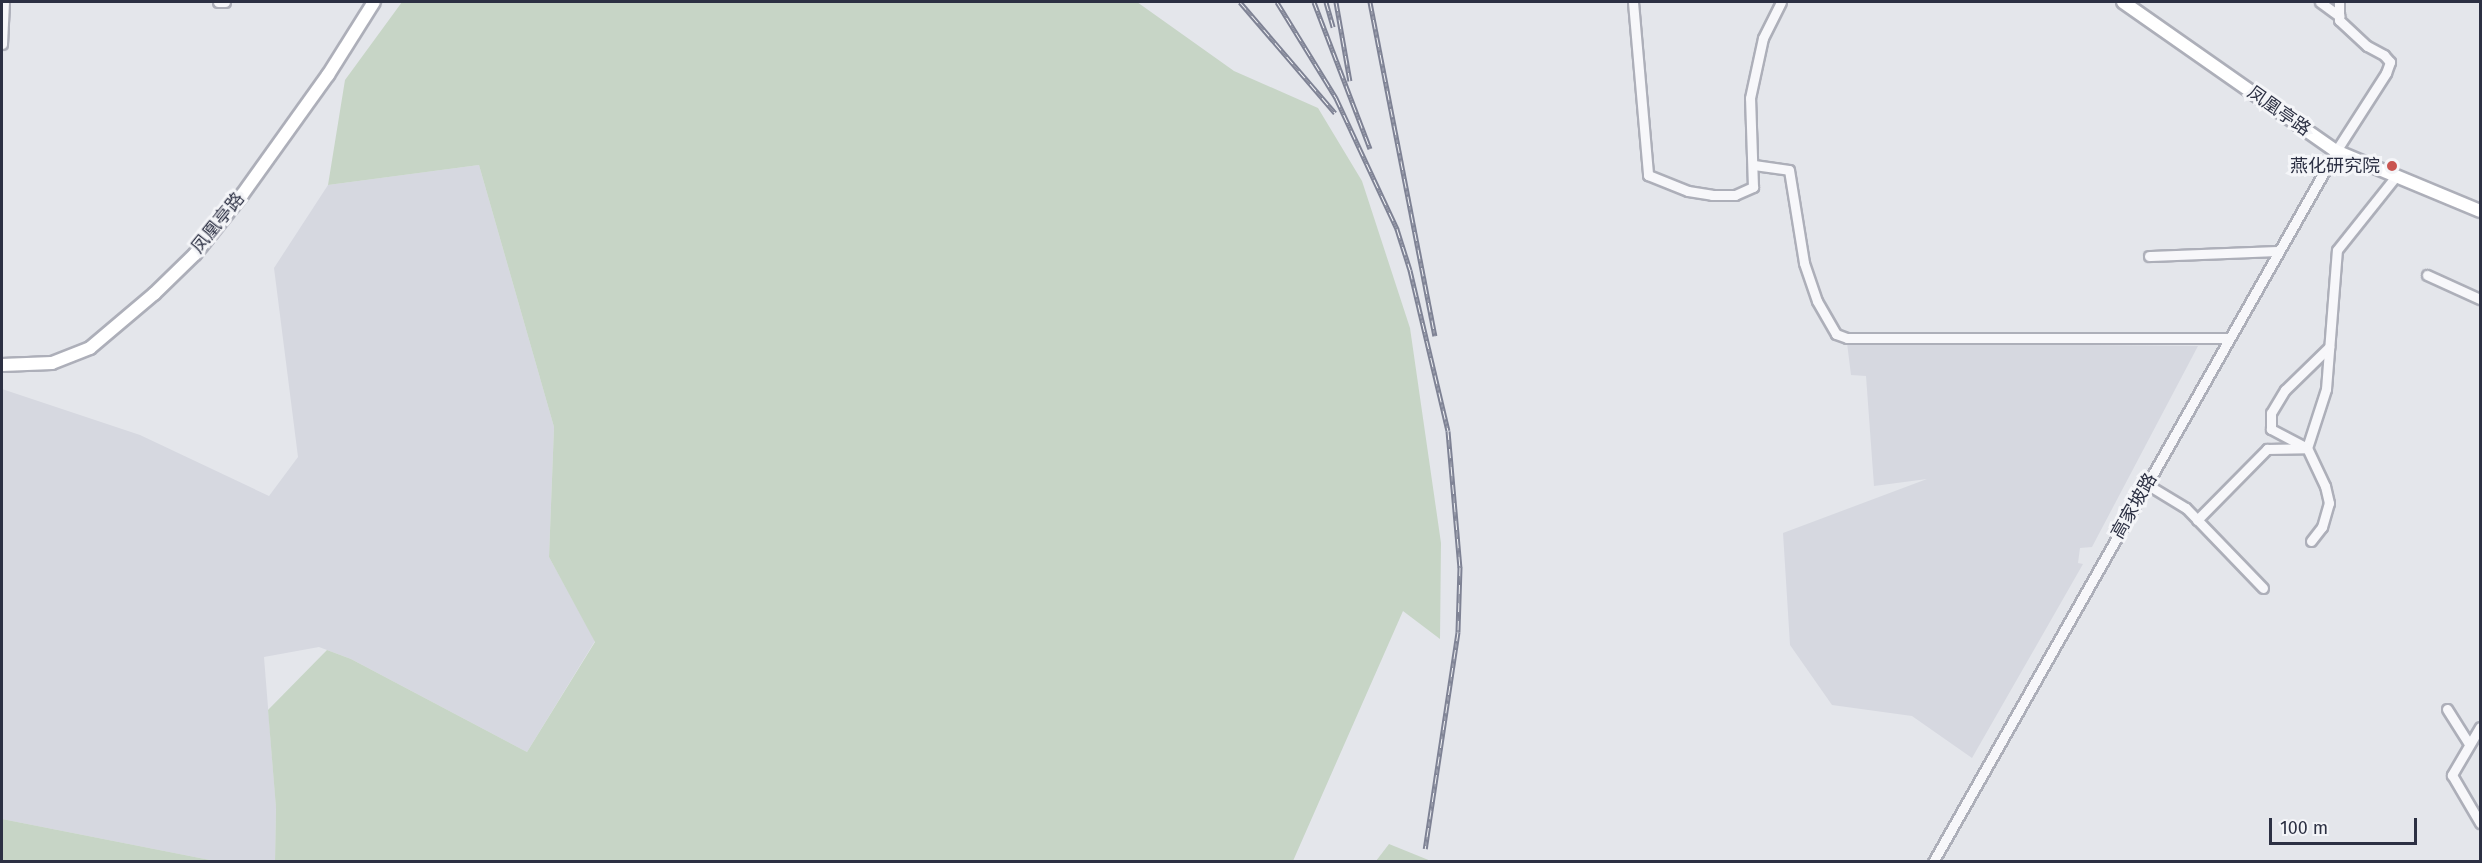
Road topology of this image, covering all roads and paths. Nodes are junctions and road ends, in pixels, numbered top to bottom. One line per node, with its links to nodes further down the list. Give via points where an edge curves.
1 (4, 2): 11 (street)
2 (218, 2): 3 (street)
3 (225, 2)
4 (374, 2): 22 (street, 凤凰亭路, via 328,75 195,254 90,348 52,363 28,367)
5 (1633, 2): 13 (street, via 1648,174 1688,191 1735,195 1752,187)
6 (1781, 2): 13 (street, via 1763,38 1750,98)
7 (2123, 2): 12 (street, 凤凰亭路)
8 (2320, 2): 10 (street)
9 (2339, 2): 10 (street)
10 (2339, 16): 12 (street, 高家坡路, via 2367,46 2390,62)
11 (2, 44)
12 (2336, 151): 14 (street, 凤凰亭路); 16 (street, 高家坡路)
13 (1754, 165): 20 (street, via 1789,170 1804,263 1817,301 1836,334 1847,338)
14 (2396, 176): 15 (street, 凤凰亭路); 21 (street, via 2337,250)
15 (2481, 211)
16 (2279, 251): 17 (street); 20 (street, 高家坡路)
17 (2149, 256)
18 (2427, 275): 19 (street)
19 (2481, 298)
20 (2229, 338): 32 (street, 高家坡路)
21 (2329, 347): 23 (street, via 2326,389); 23 (street, via 2285,390 2271,413 2271,429)
22 (2, 365)
23 (2307, 448): 25 (street, via 2267,449); 26 (street, via 2325,486 2328,503 2322,527)
24 (2148, 485): 25 (street)
25 (2197, 520): 27 (street)
26 (2311, 541)
27 (2263, 588)
28 (2447, 709): 30 (street)
29 (2481, 727): 30 (street)
30 (2469, 744): 31 (street, via 2452,775)
31 (2481, 824)
32 (1933, 861)

